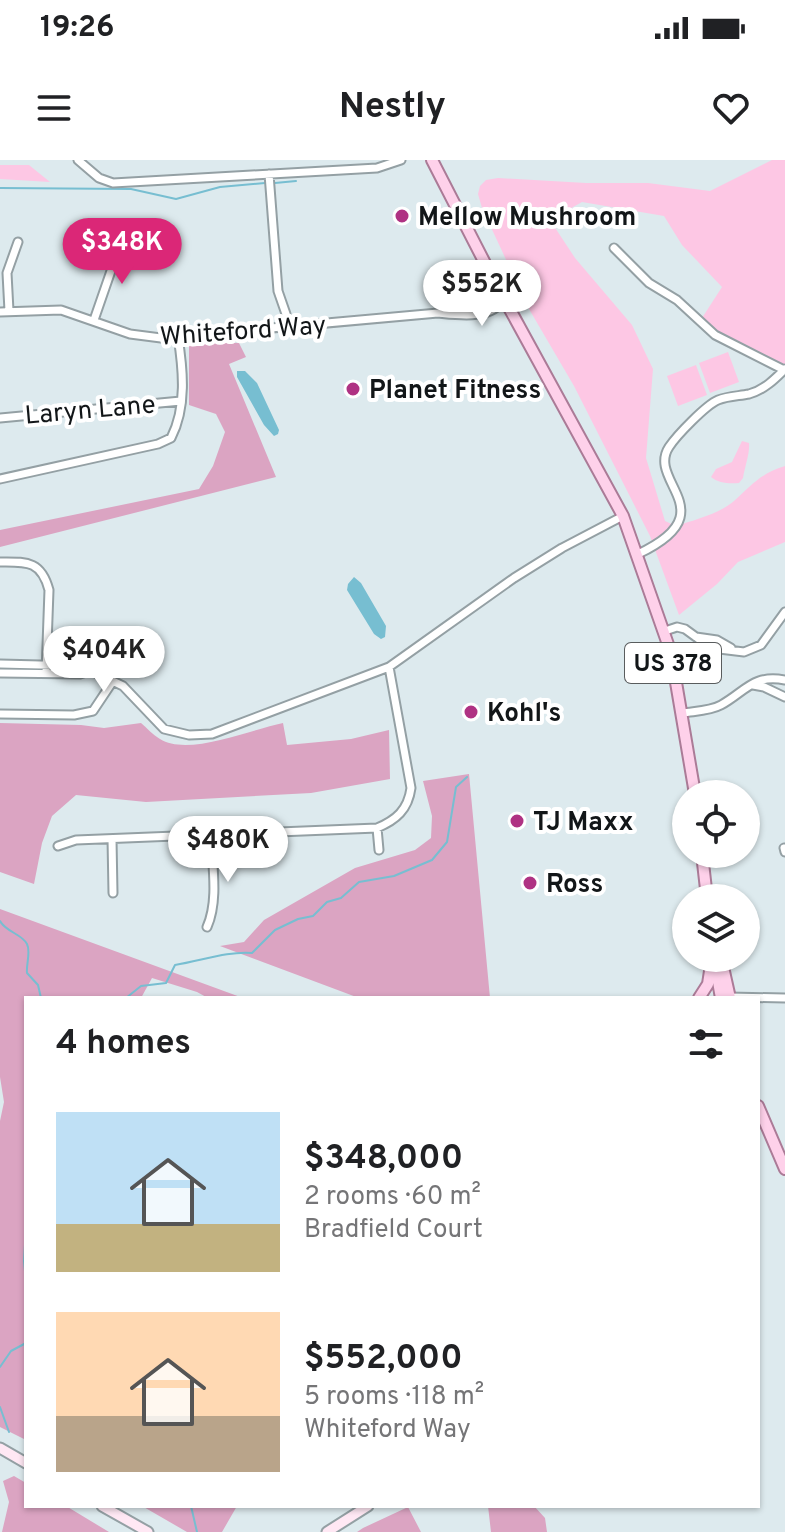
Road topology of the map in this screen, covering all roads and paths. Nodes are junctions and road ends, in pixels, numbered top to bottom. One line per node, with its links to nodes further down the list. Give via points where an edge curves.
1 (78, 160): 4 (street, via 113,183)
2 (401, 160): 4 (street, via 377,168)
3 (432, 160): 8 (main road, US 378)
4 (269, 174): 12 (street, via 278,291)
5 (18, 242): 9 (street, via 7,273)
6 (121, 242): 11 (street)
7 (614, 248): 14 (street, via 715,335)
8 (504, 299): 10 (street, Whiteford Way, via 493,297); 10 (street, Whiteford Way, via 491,312); 18 (main road, US 378)
9 (4, 311): 11 (street, Whiteford Way, via 61,310)
10 (442, 313): 12 (street, Whiteford Way)
11 (94, 320): 13 (street, Whiteford Way, via 137,335)
12 (287, 328): 13 (street, Whiteford Way)
13 (178, 337): 15 (street, Laryn Lane, via 184,371)
14 (785, 370): 19 (street, via 754,392 710,403 669,447 666,462 680,518 659,543)
15 (181, 401): 16 (street, Laryn Lane); 17 (street, Laryn Lane, via 175,432 165,441)
16 (0, 418)
17 (0, 479)
18 (623, 516): 19 (main road, US 378); 24 (street, via 514,578)
19 (638, 554): 22 (main road, US 378)
20 (0, 562): 25 (street, via 28,562 46,577)
21 (785, 612): 22 (street, via 758,648 744,652 711,648 677,627)
22 (665, 631): 31 (main road, US 378)
23 (0, 664): 25 (street)
24 (389, 667): 28 (street, via 212,734 164,729); 34 (street, via 411,788 399,816)
25 (46, 668): 26 (street); 28 (street, via 89,671)
26 (0, 673)
27 (785, 680): 29 (street, via 764,678)
28 (113, 681): 32 (street, via 93,711 85,714)
29 (750, 685): 30 (street); 31 (street, via 723,704)
30 (785, 697)
31 (683, 713): 33 (main road, US 378)
32 (0, 714)
33 (693, 780)
34 (377, 828): 35 (street); 38 (street)
35 (211, 834): 36 (street); 40 (street, via 213,899)
36 (112, 839): 37 (street); 39 (street)
37 (58, 846)
38 (379, 850)
39 (113, 893)
40 (207, 927)
41 (710, 972): 44 (main road)
42 (715, 972): 45 (main road)
43 (724, 972): 46 (main road)
44 (700, 996)
45 (720, 996)
46 (730, 996)
47 (785, 998): 48 (street)
48 (760, 999)
49 (760, 1111): 50 (main road)
50 (785, 1169)
51 (0, 1448): 52 (main road)
52 (24, 1462)
53 (106, 1508): 55 (main road)
54 (365, 1508): 56 (main road)
55 (148, 1532)
56 (327, 1532)

